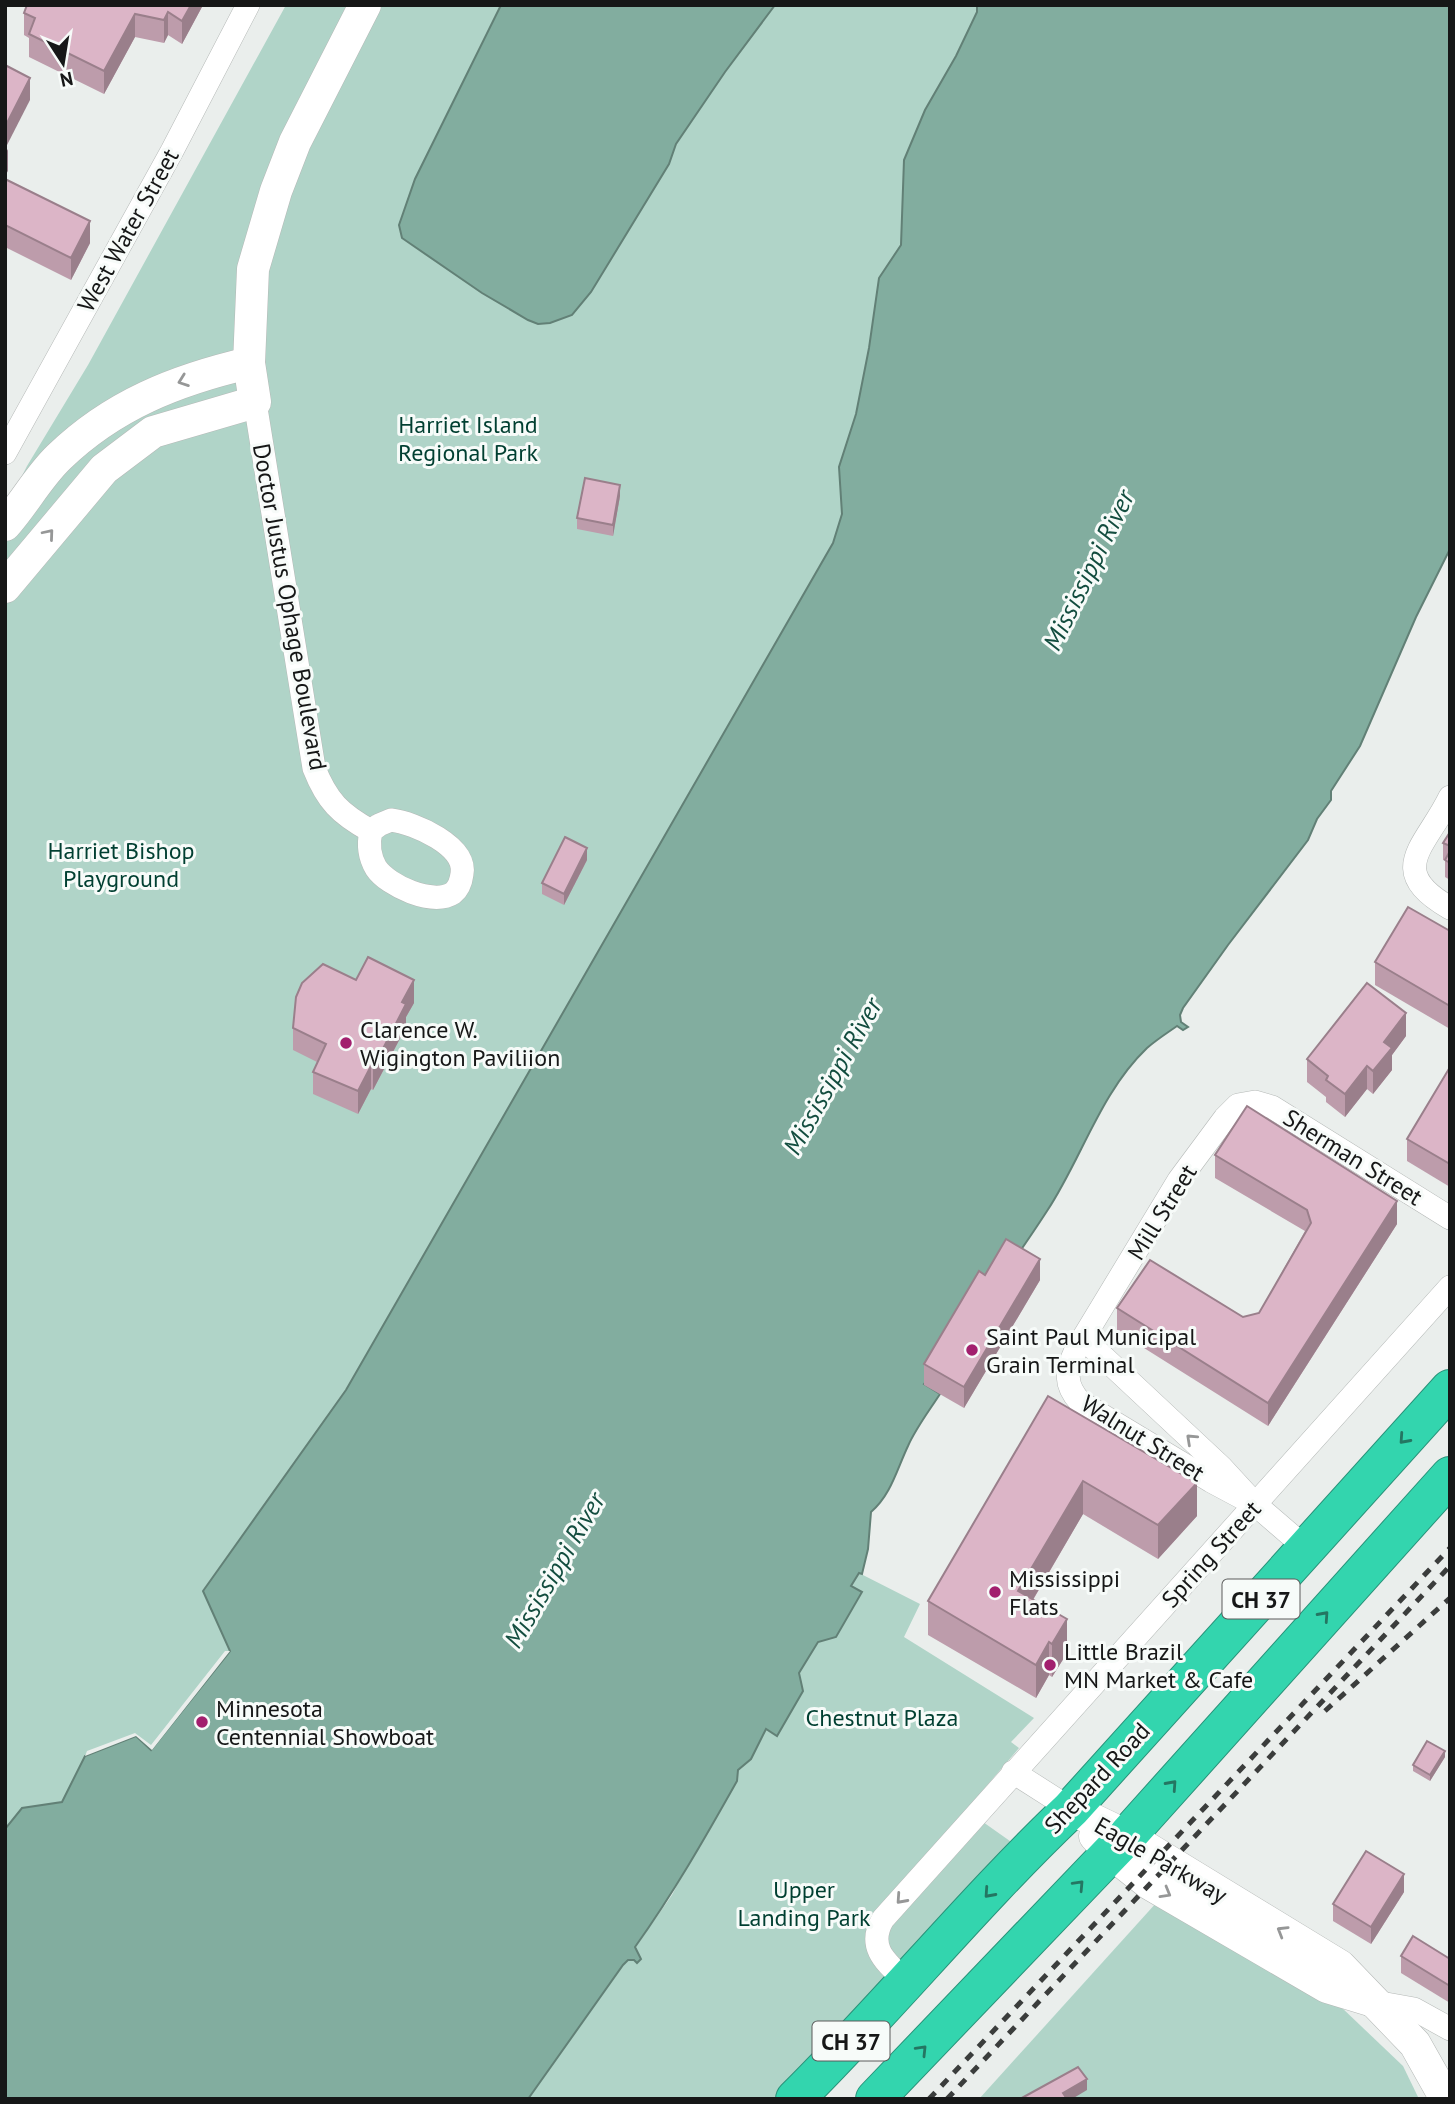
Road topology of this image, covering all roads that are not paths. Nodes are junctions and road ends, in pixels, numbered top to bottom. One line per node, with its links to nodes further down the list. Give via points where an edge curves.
1 (248, 5): 5 (street, West Water Street)
2 (365, 5): 3 (street, via 295,142 276,191 253,269)
3 (249, 363): 4 (street); 6 (street, one-way to 6, via 204,373 113,413 57,458)
4 (255, 402): 7 (street, one-way to 4, via 104,469 153,432); 9 (street, Doctor Justus Ophage Boulevard, via 314,768 320,784 346,817)
5 (5, 453)
6 (5, 525)
7 (5, 587)
8 (1450, 797): 10 (street, via 1419,852 1414,872 1424,891)
9 (371, 831)
10 (1450, 908)
11 (1255, 1102): 12 (street, Sherman Street, via 1272,1107); 14 (street, Mill Street, via 1238,1105 1225,1118 1180,1180)
12 (1450, 1218)
13 (1450, 1287): 17 (street, Spring Street)
14 (1084, 1339): 17 (street, Walnut Street, one-way to 14); 17 (street, Walnut Street, via 1068,1367 1067,1379 1080,1402)
15 (1450, 1389): 18 (highway, Shepard Road / CH 37, one-way to 18)
16 (1450, 1476): 21 (highway, CH 37, one-way to 16)
17 (1256, 1505): 18 (street, Walnut Street); 19 (street, Spring Street)
18 (1307, 1549): 20 (highway, Shepard Road / CH 37)
19 (1013, 1772): 20 (street); 22 (street, Spring Street, one-way to 22, via 876,1930 880,1953)
20 (1071, 1809): 21 (street, Eagle Parkway); 22 (highway, Shepard Road / CH 37, one-way to 22, via 1031,1846)
21 (1119, 1845): 23 (street, Eagle Parkway, via 1150,1884 1327,1987); 26 (highway, CH 37, one-way to 21)
22 (907, 1982): 25 (highway, Shepard Road / CH 37)
23 (1375, 2002): 24 (street, via 1414,2009); 27 (street, Eagle Parkway, via 1415,2044)
24 (1450, 2029)
25 (795, 2099)
26 (875, 2099)
27 (1446, 2099)

